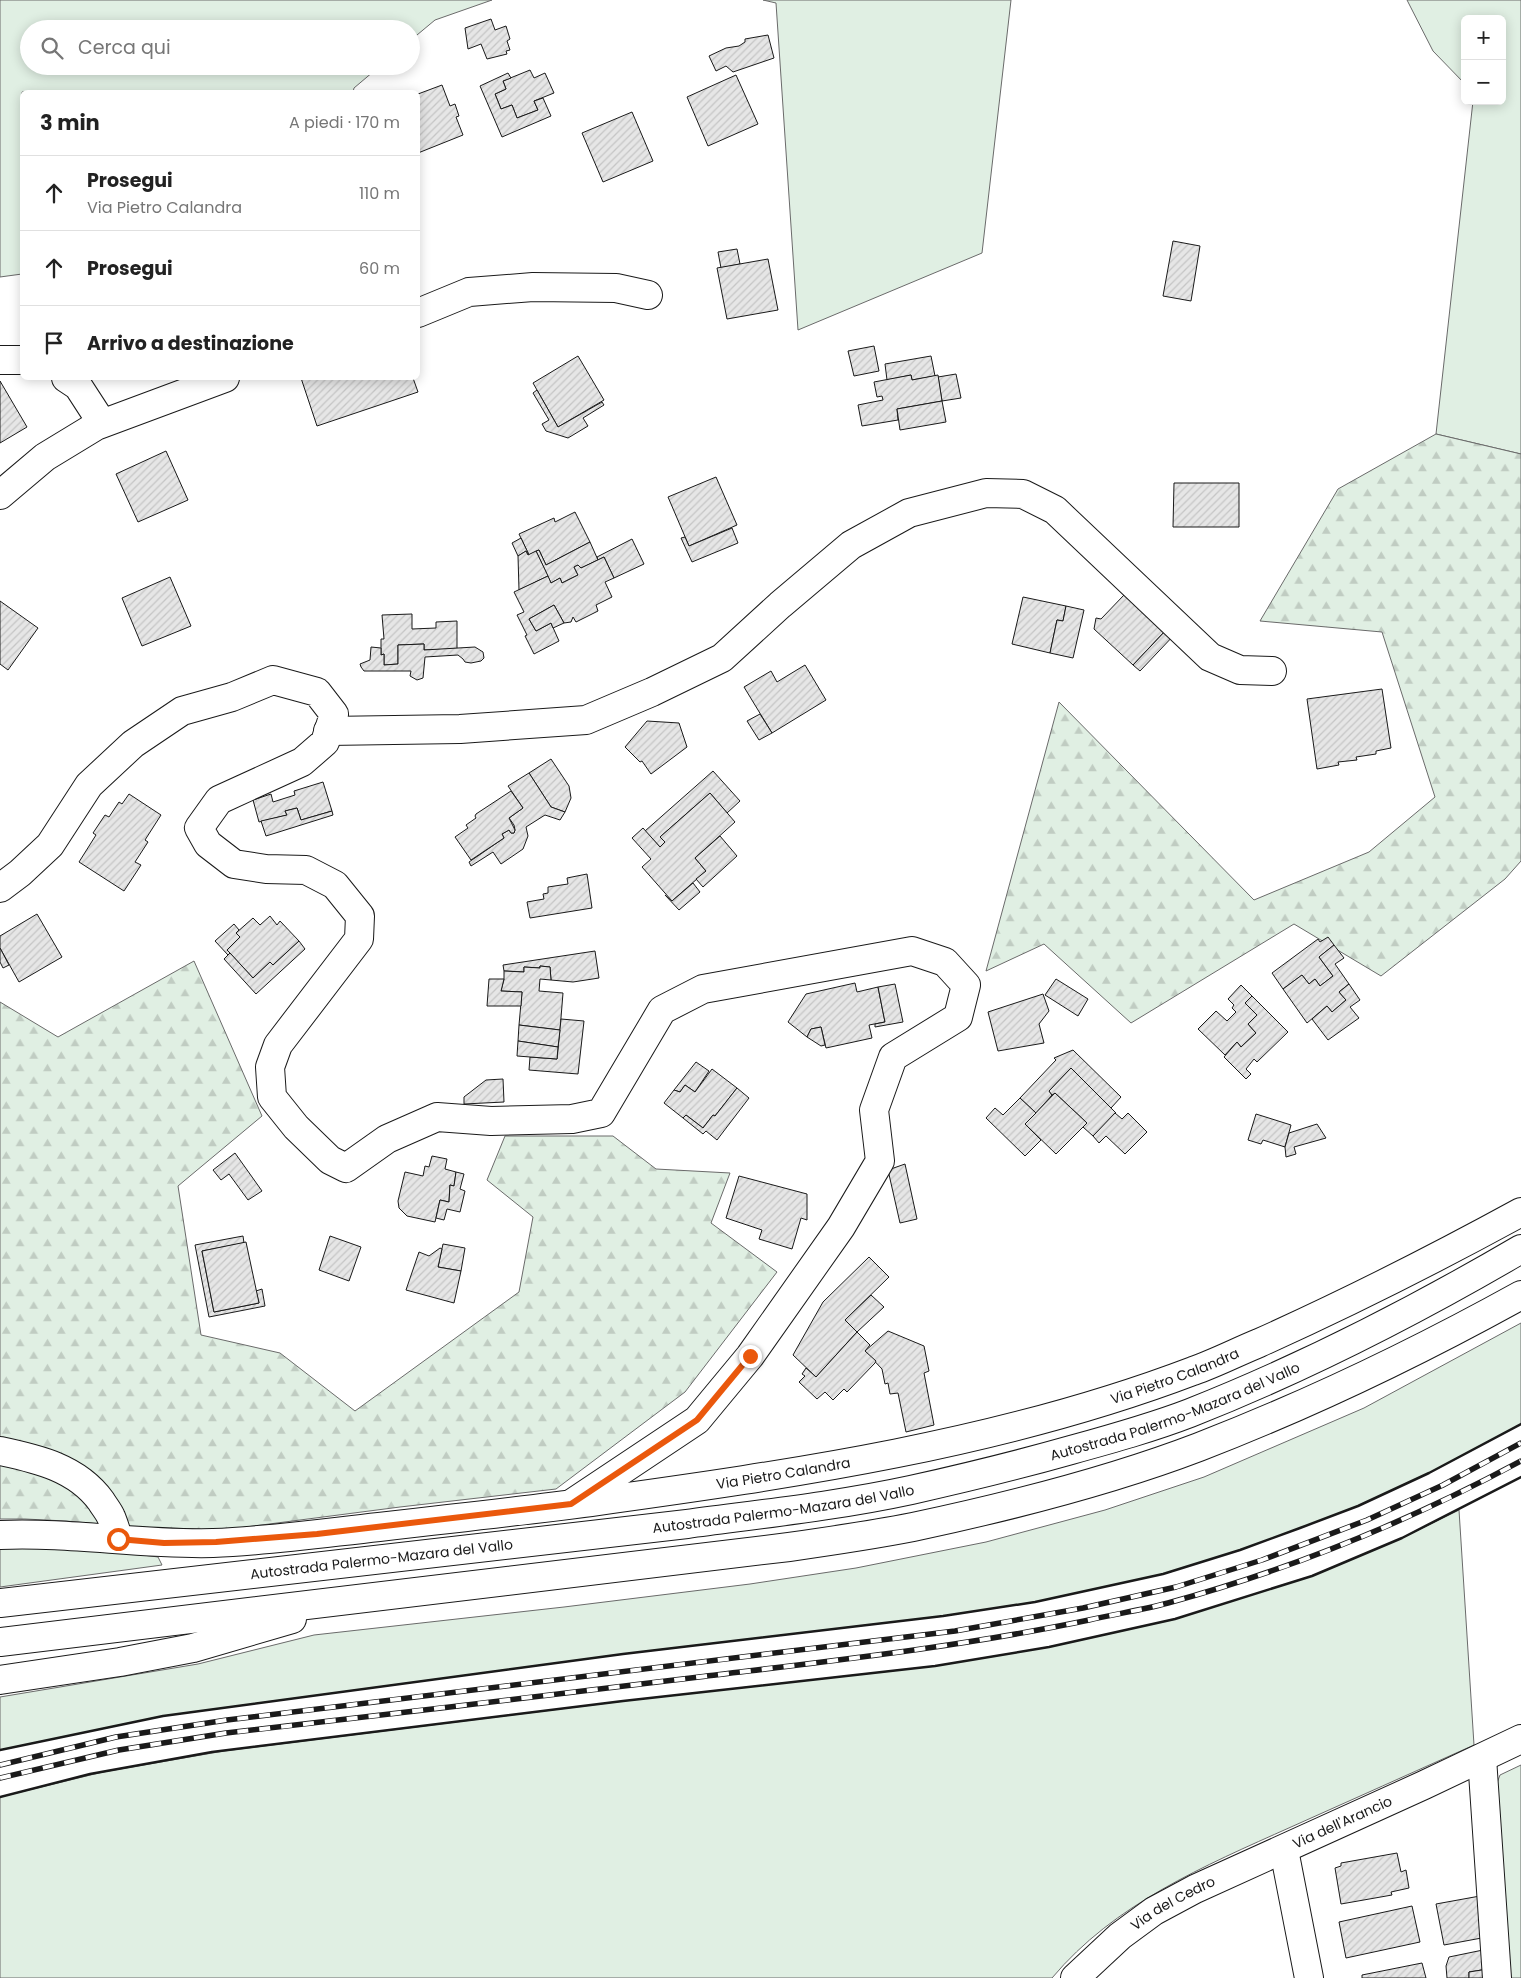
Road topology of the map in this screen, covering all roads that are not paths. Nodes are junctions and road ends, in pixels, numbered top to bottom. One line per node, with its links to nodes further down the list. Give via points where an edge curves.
1 (648, 295): 2 (main road, via 616,288 533,287 469,292)
2 (420, 312)
3 (0, 360): 4 (main road)
4 (20, 360)
5 (69, 380): 7 (main road, via 78,386)
6 (220, 380): 7 (main road)
7 (102, 424): 8 (main road, via 45,457)
8 (0, 495)
9 (1272, 671): 10 (main road, via 1240,670 1210,656 1055,510 1024,494 986,493 909,512 851,545 722,658 586,720 460,729)
10 (328, 731): 11 (main road, via 334,714 317,692 273,680 182,712 133,744 89,785 50,845); 16 (main road, via 325,742 302,762 219,800 199,828 208,844 234,864 306,870 335,885 360,916 358,939 278,1045 270,1067 272,1097 296,1127 330,1160 346,1168 388,1139 437,1118 491,1121 572,1119 601,1113 662,1010 703,989 912,951 945,962 966,984 958,1017 893,1057 874,1110 880,1161 841,1227 750,1356 697,1420)
11 (0, 888)
12 (1521, 1212): 16 (main road, Via Pietro Calandra, via 1420,1267 1310,1320 1195,1371 1093,1405 997,1432 886,1455 697,1487)
13 (1521, 1249): 20 (main road, Autostrada Palermo-Mazara del Vallo, via 1286,1371 1188,1413 1026,1463 918,1488 794,1510)
14 (1521, 1295): 19 (main road, via 1389,1363 1271,1417 1198,1447 1036,1497 912,1527 790,1547)
15 (0, 1451): 18 (main road, via 50,1464 83,1482 111,1515)
16 (571, 1504): 18 (main road, Via Pietro Calandra, via 317,1534 216,1542 164,1543)
17 (0, 1535): 18 (main road, Via Pietro Calandra)
18 (118, 1539)
19 (355, 1599): 21 (main road); 22 (main road, via 193,1648)
20 (0, 1602)
21 (0, 1642)
22 (0, 1680)
23 (1521, 1739): 24 (main road, Via dell'Arancio)
24 (1482, 1758): 25 (main road, Via dell'Arancio); 28 (main road)
25 (1284, 1850): 26 (main road, Via del Cedro, via 1154,1911 1120,1936); 27 (main road, Via dell'Arancio)
26 (1075, 1978)
27 (1309, 1978)
28 (1497, 1978)

